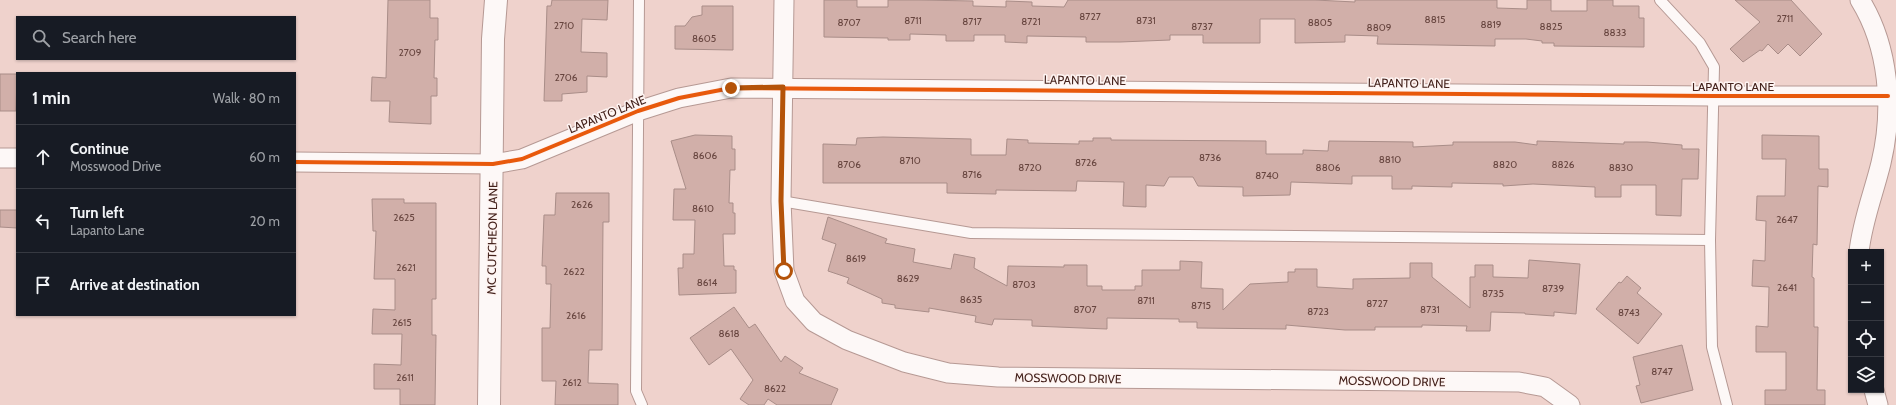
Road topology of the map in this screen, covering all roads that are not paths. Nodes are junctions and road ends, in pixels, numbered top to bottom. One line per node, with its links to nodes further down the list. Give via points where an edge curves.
1 (496, 0): 13 (street, MC CUTCHEON LANE, via 493,39)
2 (640, 0): 9 (lane)
3 (784, 0): 6 (street, MOSSWOOD DRIVE)
4 (1660, 0): 7 (lane, via 1700,43 1714,67)
5 (1860, 0): 8 (street, via 1870,16 1883,56)
6 (783, 87): 7 (street, LAPANTO LANE); 9 (street, LAPANTO LANE, via 731,88 679,98); 14 (street, MOSSWOOD DRIVE)
7 (1712, 96): 8 (street, LAPANTO LANE); 15 (lane)
8 (1888, 96): 16 (street, via 1881,161)
9 (638, 111): 13 (street, LAPANTO LANE, via 522,159); 19 (lane, via 636,391)
10 (0, 158): 11 (street)
11 (16, 158)
12 (296, 162): 13 (street, LAPANTO LANE)
13 (493, 164): 18 (street, MC CUTCHEON LANE)
14 (781, 201): 15 (lane, via 971,233); 20 (street, MOSSWOOD DRIVE, via 784,271 795,301 814,322 847,340 904,362 948,373 998,377 1519,382 1545,387)
15 (1710, 240): 21 (lane, via 1712,347)
16 (1860, 249)
17 (1875, 393): 22 (street)
18 (489, 405)
19 (642, 405)
20 (1570, 405)
21 (1727, 405)
22 (1878, 405)

